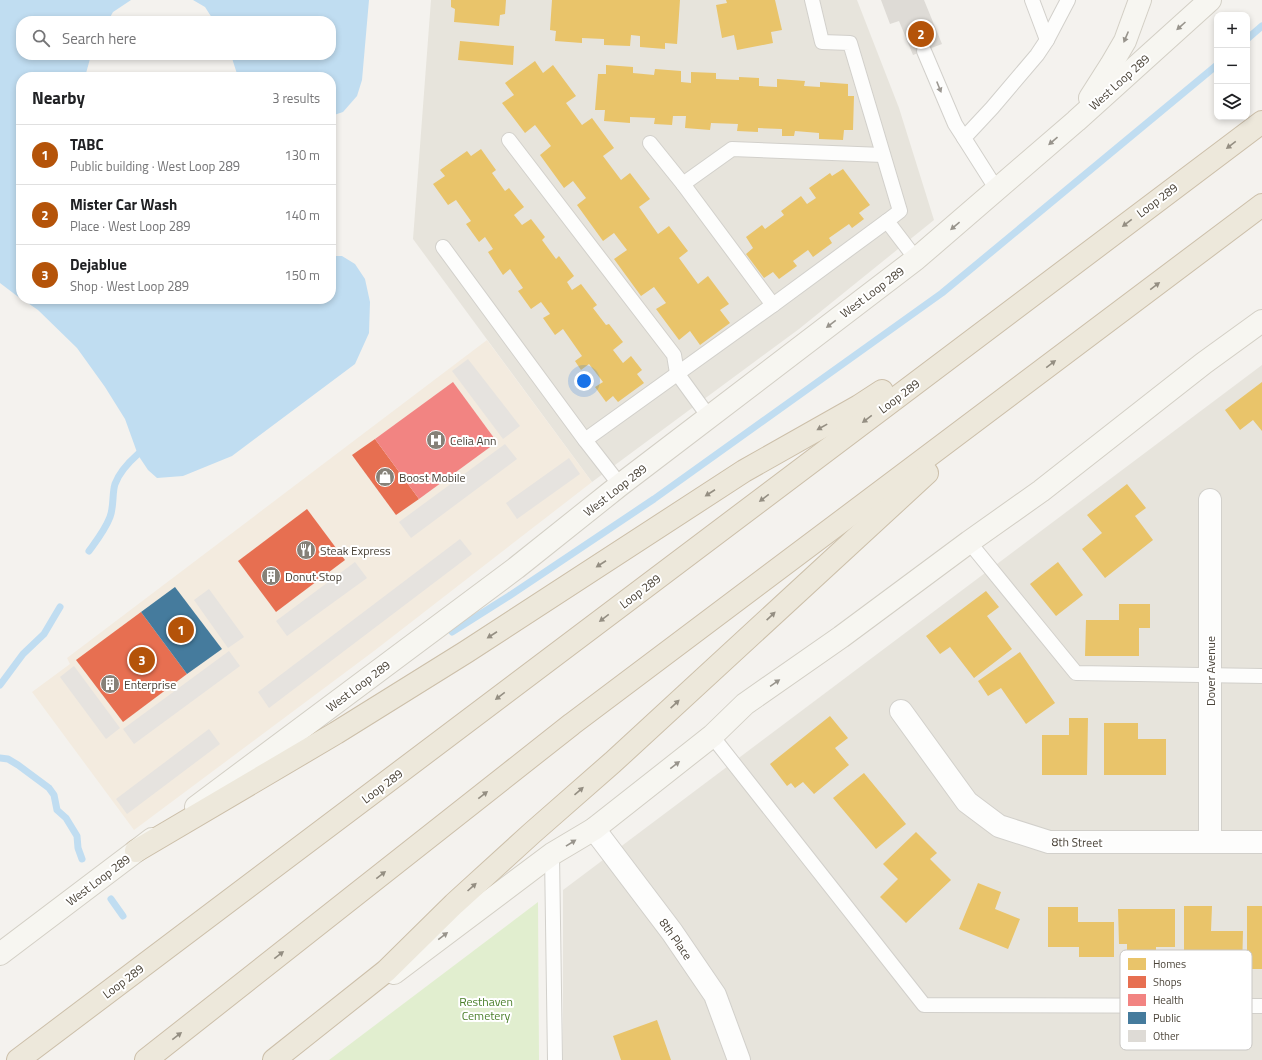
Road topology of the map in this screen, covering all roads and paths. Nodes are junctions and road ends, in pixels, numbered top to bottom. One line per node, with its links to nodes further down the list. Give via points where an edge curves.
1 (812, 0): 13 (lane, via 822,42 850,42)
2 (1032, 0): 6 (lane)
3 (1068, 0): 6 (lane)
4 (1140, 0): 8 (main road, one-way to 8, via 1125,41)
5 (1210, 0): 8 (main road, West Loop 289, one-way to 8)
6 (1047, 40): 10 (lane, via 1037,55)
7 (924, 51): 10 (lane, one-way to 10, via 955,124)
8 (1076, 121): 15 (main road, West Loop 289, one-way to 15)
9 (1262, 122): 19 (highway, Loop 289, one-way to 19)
10 (964, 138): 15 (lane)
11 (509, 140): 23 (lane, via 674,355)
12 (650, 143): 14 (lane)
13 (883, 155): 14 (lane, via 732,149); 17 (lane, via 900,211)
14 (683, 184): 21 (lane)
15 (998, 190): 20 (main road, West Loop 289, one-way to 20)
16 (1262, 205): 24 (highway, one-way to 16)
17 (887, 221): 20 (lane); 21 (lane)
18 (443, 247): 26 (lane)
19 (1088, 252): 37 (highway, one-way to 37, via 860,406 744,471 369,713); 43 (highway, Loop 289, one-way to 43)
20 (916, 259): 25 (main road, West Loop 289, one-way to 25)
21 (773, 305): 23 (lane)
22 (1262, 321): 29 (main road, via 1204,363 1041,491)
23 (676, 373): 25 (lane); 26 (lane)
24 (1020, 388): 44 (highway, one-way to 24, via 572,724); 45 (highway, one-way to 24, via 386,971 532,832 613,762)
25 (709, 417): 27 (main road, West Loop 289)
26 (585, 440): 27 (lane)
27 (620, 485): 37 (main road, West Loop 289, via 510,572)
28 (1210, 500): 30 (street, Dover Avenue)
29 (969, 542): 30 (lane, via 1076,673); 33 (main road, one-way to 29, via 745,704)
30 (1210, 675): 31 (lane); 35 (street, Dover Avenue)
31 (1262, 676)
32 (901, 711): 35 (street, 8th Street, via 967,802 1000,826 1049,842)
33 (712, 736): 34 (main road, one-way to 33); 40 (lane, via 924,1004)
34 (594, 829): 38 (main road, one-way to 34); 48 (street, 8th Place, via 672,932 715,995)
35 (1210, 842): 36 (street, 8th Street)
36 (1262, 842)
37 (136, 851): 39 (main road, West Loop 289)
38 (552, 854): 46 (main road, one-way to 38); 47 (lane)
39 (0, 954)
40 (1120, 1005)
41 (1252, 1006): 42 (lane)
42 (1262, 1006)
43 (18, 1060)
44 (146, 1060)
45 (274, 1060)
46 (278, 1060)
47 (555, 1060)
48 (739, 1060)

